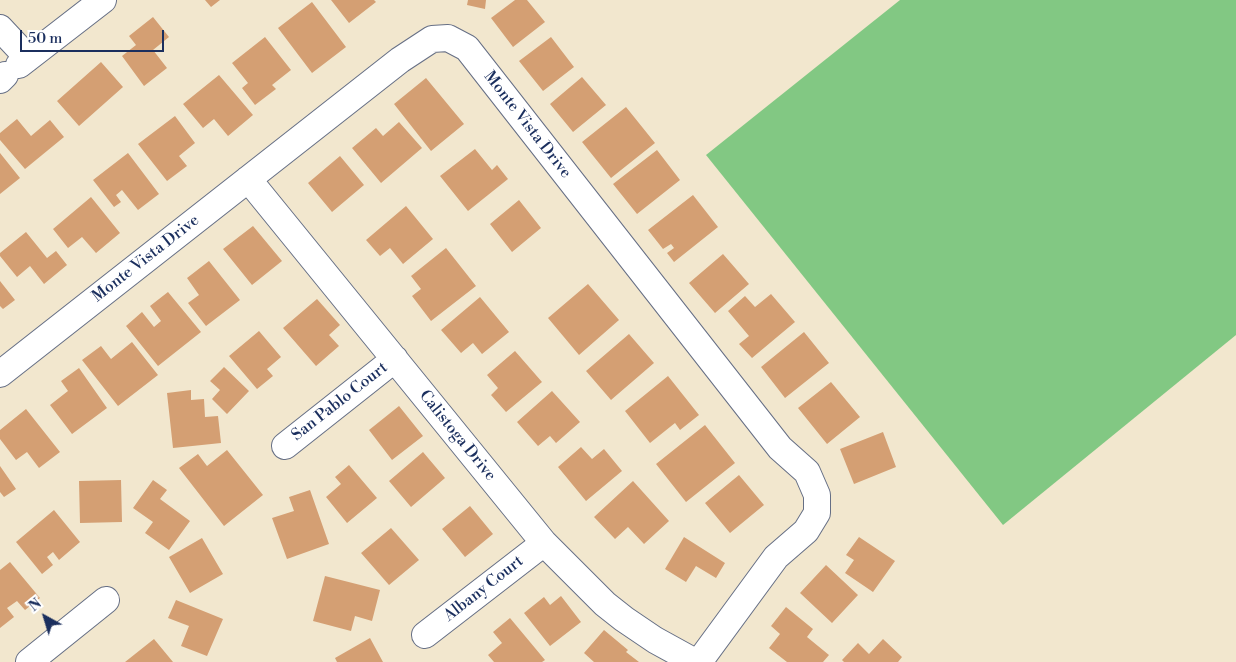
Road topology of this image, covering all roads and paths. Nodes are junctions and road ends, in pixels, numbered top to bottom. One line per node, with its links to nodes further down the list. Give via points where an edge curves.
1 (103, 0): 3 (street)
2 (0, 28): 3 (street)
3 (13, 69)
4 (248, 179): 5 (street, Calistoga Drive); 6 (street, Monte Vista Drive); 13 (street, Monte Vista Drive, via 400,60 432,39 448,38 467,48 780,448 807,472 817,494 817,513 806,531 776,557)
5 (395, 359): 7 (street, San Pablo Court); 8 (street, Calistoga Drive)
6 (0, 374)
7 (285, 446)
8 (544, 543): 10 (street, Albany Court); 12 (street, Calistoga Drive, via 624,619)
9 (106, 600): 11 (street)
10 (425, 635)
11 (30, 662)
12 (695, 662)
13 (699, 662)

